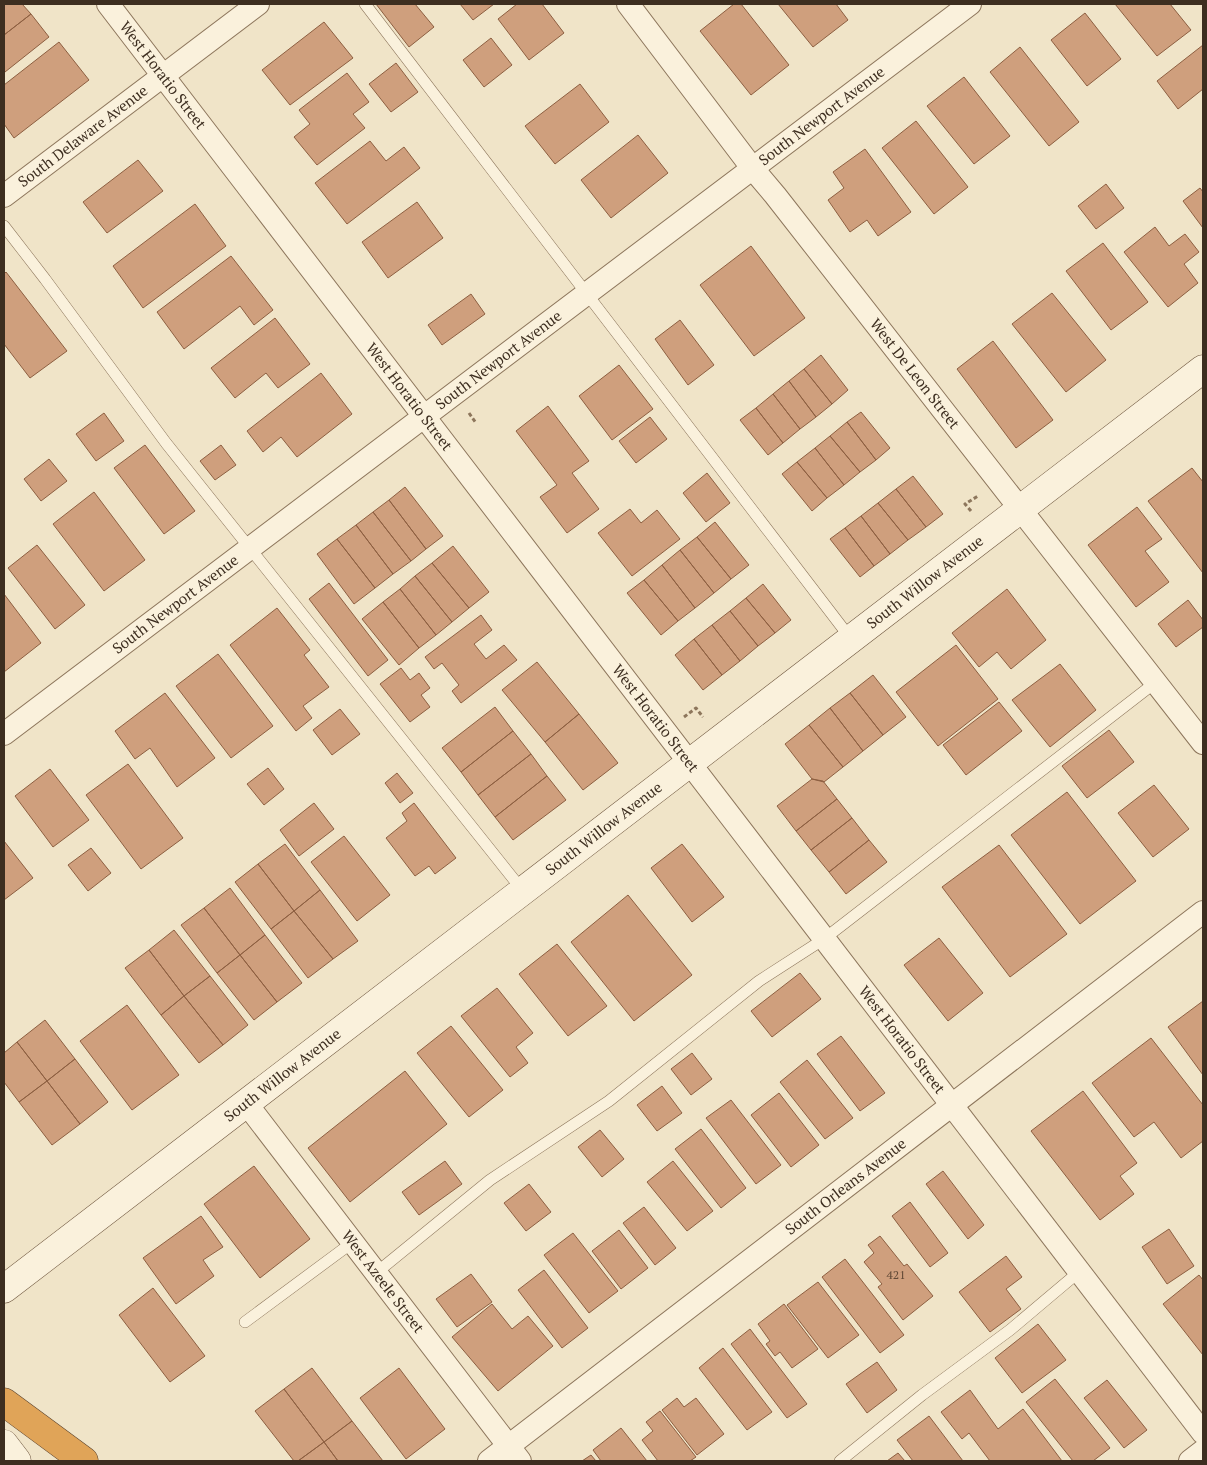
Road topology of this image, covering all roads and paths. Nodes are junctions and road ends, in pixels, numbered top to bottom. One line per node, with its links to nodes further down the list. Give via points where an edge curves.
1 (108, 4): 6 (street, West Horatio Street)
2 (258, 4): 6 (street, South Delaware Avenue)
3 (365, 4): 10 (lane)
4 (628, 4): 7 (street, West De Leon Street)
5 (970, 4): 7 (street, South Newport Avenue)
6 (164, 76): 8 (street, South Delaware Avenue); 12 (street, West Horatio Street)
7 (753, 169): 10 (street, South Newport Avenue); 13 (street, West De Leon Street)
8 (4, 196)
9 (4, 226): 14 (lane, via 166,444)
10 (587, 294): 12 (street, South Newport Avenue); 15 (lane)
11 (1203, 368): 13 (street, South Willow Avenue)
12 (424, 417): 14 (street, South Newport Avenue); 19 (street, West Horatio Street)
13 (1021, 508): 15 (street, South Willow Avenue); 16 (street, West De Leon Street)
14 (250, 548): 17 (street, South Newport Avenue); 20 (lane)
15 (851, 639): 19 (street, South Willow Avenue)
16 (1156, 682): 18 (street, West De Leon Street); 22 (lane)
17 (4, 734)
18 (1203, 743)
19 (690, 763): 20 (street, South Willow Avenue); 22 (street, West Horatio Street)
20 (523, 891): 23 (street, South Willow Avenue)
21 (1203, 912): 24 (street, South Orleans Avenue)
22 (824, 939): 24 (street, West Horatio Street); 27 (lane, via 759,981 609,1101 490,1180)
23 (246, 1103): 25 (street, West Azeele Street); 28 (street, South Willow Avenue)
24 (952, 1105): 26 (street, West Horatio Street); 34 (street, South Orleans Avenue)
25 (353, 1242): 27 (street, West Azeele Street); 29 (lane)
26 (1080, 1271): 31 (street, West Horatio Street); 38 (lane, via 1010,1330)
27 (376, 1273): 34 (street, West Azeele Street)
28 (4, 1289)
29 (245, 1322)
30 (4, 1402): 36 (highway)
31 (1203, 1433)
32 (4, 1444): 35 (street)
33 (1203, 1451): 39 (street)
34 (514, 1454): 37 (street, South Orleans Avenue)
35 (17, 1461)
36 (84, 1461)
37 (489, 1461)
38 (840, 1461)
39 (1190, 1461)

